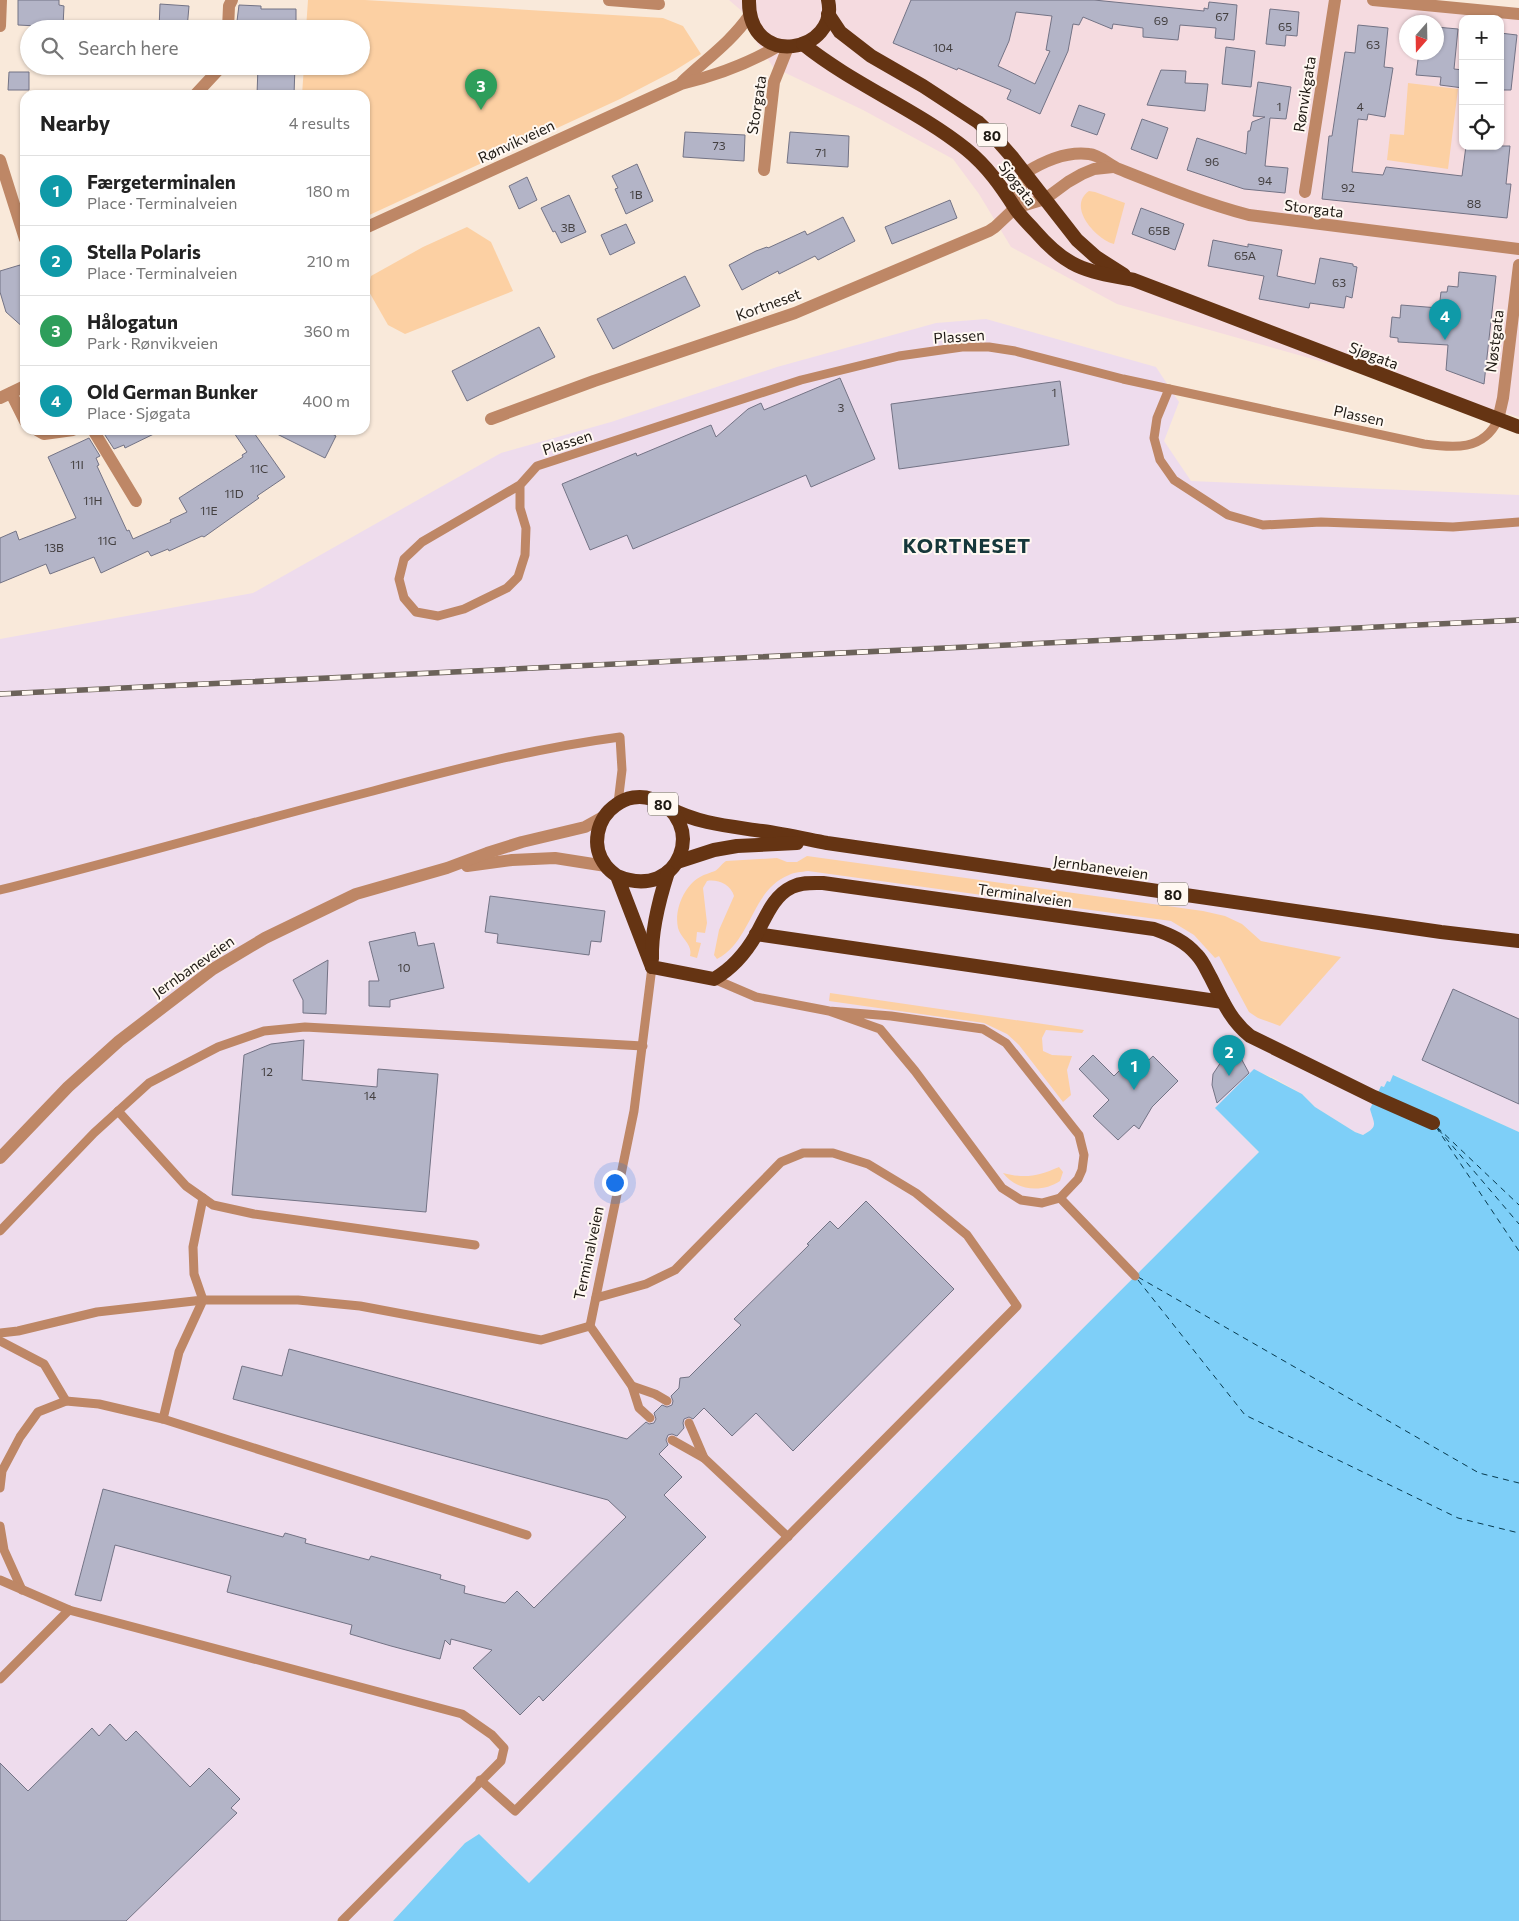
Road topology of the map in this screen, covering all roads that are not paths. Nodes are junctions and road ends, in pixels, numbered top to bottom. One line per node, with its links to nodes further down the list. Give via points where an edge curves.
1 (1, 0): 12 (street)
2 (232, 0): 11 (street)
3 (609, 0): 7 (street)
4 (749, 0): 10 (highway)
5 (1336, 0): 22 (street, Rønvikgata)
6 (1374, 0): 9 (street)
7 (659, 4)
8 (829, 5): 13 (highway, 80, via 820,33); 21 (highway, Sjøgata / 80, via 840,32 871,56 978,122)
9 (1519, 14)
10 (749, 16): 14 (highway, via 765,40); 16 (street, Rønvikveien, via 732,38)
11 (228, 20)
12 (0, 26)
13 (803, 44): 14 (highway, 80); 24 (highway, Sjøgata / 80, via 848,76 948,135 999,184)
14 (783, 47): 16 (street, Rønvikveien, via 706,78); 20 (street, Storgata, via 774,82)
15 (214, 75): 17 (street)
16 (681, 84): 26 (street, Rønvikveien)
17 (200, 90)
18 (0, 160): 25 (street)
19 (1113, 167): 21 (street, Storgata, via 1091,154 1078,154 1051,159); 23 (street, via 1082,174); 27 (street, Storgata, via 1249,215)
20 (764, 170)
21 (1025, 173): 23 (highway, Sjøgata / 80); 24 (street)
22 (1305, 192)
23 (1045, 200): 24 (street, Kortneset); 29 (highway, Sjøgata / 80, via 1096,258)
24 (1015, 208): 29 (highway, Sjøgata / 80, via 1051,249 1070,263 1091,272); 35 (street, Kortneset, via 989,231 795,313)
25 (20, 224)
26 (370, 226)
27 (1519, 250)
28 (1519, 265): 30 (street, Nøstgata)
29 (1134, 280): 36 (highway, Sjøgata / 80)
30 (1514, 343): 36 (street, Nøstgata)
31 (20, 388): 33 (street)
32 (1169, 389): 36 (lane, Plassen, via 1446,447 1478,442 1494,429); 39 (lane, Plassen, via 989,347 962,347 899,356 800,380 537,466); 41 (lane, via 1157,418 1154,438 1160,460 1174,480 1228,515 1263,525 1321,522 1453,527)
33 (6, 395): 34 (street)
34 (20, 414)
35 (491, 419)
36 (1498, 420): 37 (highway, Sjøgata / 80)
37 (1519, 427)
38 (96, 435): 40 (street)
39 (520, 485): 39 (lane, Plassen, via 520,508 526,528 525,555 518,577 507,588 464,610 438,616 416,612 404,598 399,579 404,559 422,542)
40 (136, 501)
41 (1519, 522)
42 (618, 803): 43 (highway, Jernbaneveien / 80, via 644,797); 44 (highway, Jernbaneveien / 80); 50 (lane, via 622,770 620,737 496,759)
43 (669, 808): 45 (highway, Jernbaneveien / 80, via 713,825); 47 (highway, 80, via 681,828 683,840 682,851)
44 (604, 817): 46 (highway, Jernbaneveien / 80, via 597,842); 48 (street, Jernbaneveien, via 585,827 487,853)
45 (827, 843): 47 (highway, Jernbaneveien / 80, via 737,846 714,850); 52 (highway, Jernbaneveien / 80, via 1450,934)
46 (606, 866): 48 (street, Jernbaneveien, via 555,858); 49 (highway, Jernbaneveien / 80)
47 (672, 867): 49 (highway, Jernbaneveien / 80, via 656,880 643,883); 53 (highway, Terminalveien / 80, via 661,892 651,943)
48 (447, 868): 60 (street, Jernbaneveien, via 356,894 265,938 213,969 118,1041 68,1087)
49 (617, 876): 53 (highway, Terminalveien / 80)
50 (0, 890)
51 (756, 934): 54 (highway, Terminalveien, via 736,963); 55 (highway); 55 (highway, Terminalveien, via 778,897 794,886 808,883 1154,929 1172,935 1199,956)
52 (1519, 941)
53 (652, 967): 54 (highway); 57 (lane, Terminalveien)
54 (714, 978): 56 (lane, via 756,997)
55 (1223, 1002): 59 (highway, Terminalveien, via 1239,1027 1250,1036)
56 (829, 1012): 62 (lane, via 880,1029 1002,1188 1021,1200 1042,1203); 62 (lane, via 891,1016 983,1029 1006,1043 1079,1135 1084,1155 1082,1170)
57 (643, 1046): 58 (lane, via 313,1027 264,1031 218,1047 149,1083); 66 (lane, Terminalveien, via 634,1111)
58 (118, 1111): 61 (lane, via 186,1186); 63 (lane)
59 (1433, 1123)
60 (0, 1158)
61 (203, 1198): 64 (lane, via 213,1205 254,1214); 67 (lane, via 193,1246 194,1274)
62 (1060, 1198): 65 (lane)
63 (0, 1231)
64 (475, 1245)
65 (1135, 1276)
66 (596, 1298): 68 (lane, Terminalveien); 82 (lane, via 646,1284 675,1270 781,1162 803,1153 833,1153 868,1164 916,1193 967,1234 1017,1306)
67 (203, 1300): 68 (lane, via 298,1300 360,1306 541,1340); 69 (lane, via 97,1312); 75 (lane, via 179,1352)
68 (590, 1326): 71 (lane)
69 (0, 1333)
70 (0, 1341): 73 (lane, via 44,1364)
71 (632, 1386): 72 (lane); 74 (lane, via 639,1408)
72 (667, 1400)
73 (66, 1401): 75 (lane, via 99,1404); 79 (lane, via 38,1412 20,1436 2,1471)
74 (650, 1418)
75 (163, 1419): 81 (lane)
76 (689, 1423): 78 (lane)
77 (672, 1440): 78 (lane)
78 (704, 1458): 82 (lane)
79 (0, 1488)
80 (0, 1526): 84 (lane, via 4,1550)
81 (527, 1535)
82 (788, 1537): 87 (lane, via 515,1811)
83 (0, 1580): 84 (lane)
84 (22, 1590): 85 (lane)
85 (70, 1610): 86 (lane); 87 (lane, via 462,1714 492,1735 504,1748 501,1761)
86 (0, 1679)
87 (480, 1780): 88 (lane)
88 (342, 1921)

